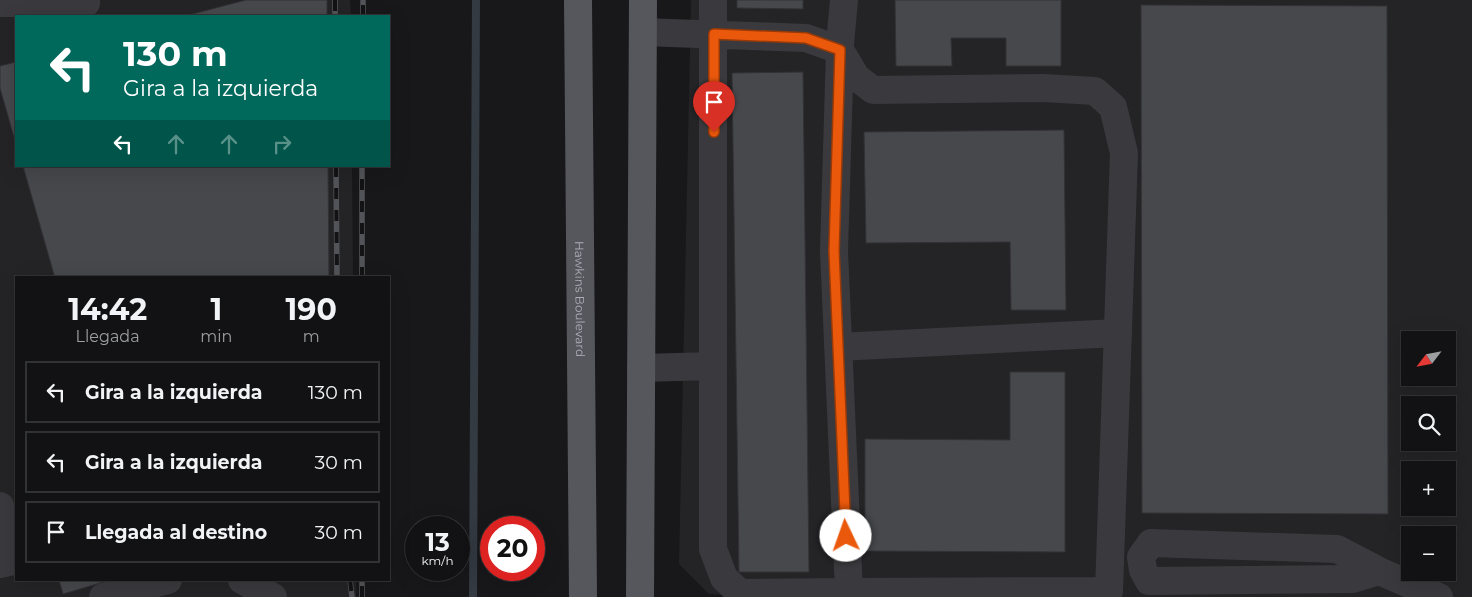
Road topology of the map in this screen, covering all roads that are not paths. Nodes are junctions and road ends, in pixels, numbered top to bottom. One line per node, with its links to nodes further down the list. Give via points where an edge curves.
1 (86, 0): 6 (lane, via 86,3)
2 (578, 0): 22 (main road, Hawkins Boulevard)
3 (643, 0): 7 (main road)
4 (714, 0): 8 (lane)
5 (844, 0): 9 (lane)
6 (0, 3)
7 (643, 32): 8 (lane); 13 (main road)
8 (714, 34): 9 (lane, via 806,38); 12 (lane)
9 (840, 50): 10 (lane, via 856,77 873,90 1095,90 1113,107 1124,153); 11 (lane, via 834,251)
10 (1118, 333): 11 (lane); 19 (lane, via 1109,591)
11 (838, 347): 19 (lane)
12 (713, 366): 13 (lane); 19 (lane, via 713,549 724,578 740,593)
13 (641, 368): 23 (main road)
14 (0, 506): 15 (lane, via 13,561)
15 (0, 564)
16 (1379, 571): 16 (lane, via 1337,548 1151,543 1141,556 1149,581 1352,579); 24 (lane)
17 (164, 581): 20 (lane)
18 (244, 581): 21 (lane)
19 (849, 592)
20 (103, 597)
21 (273, 597)
22 (583, 597)
23 (640, 597)
24 (1439, 597)

